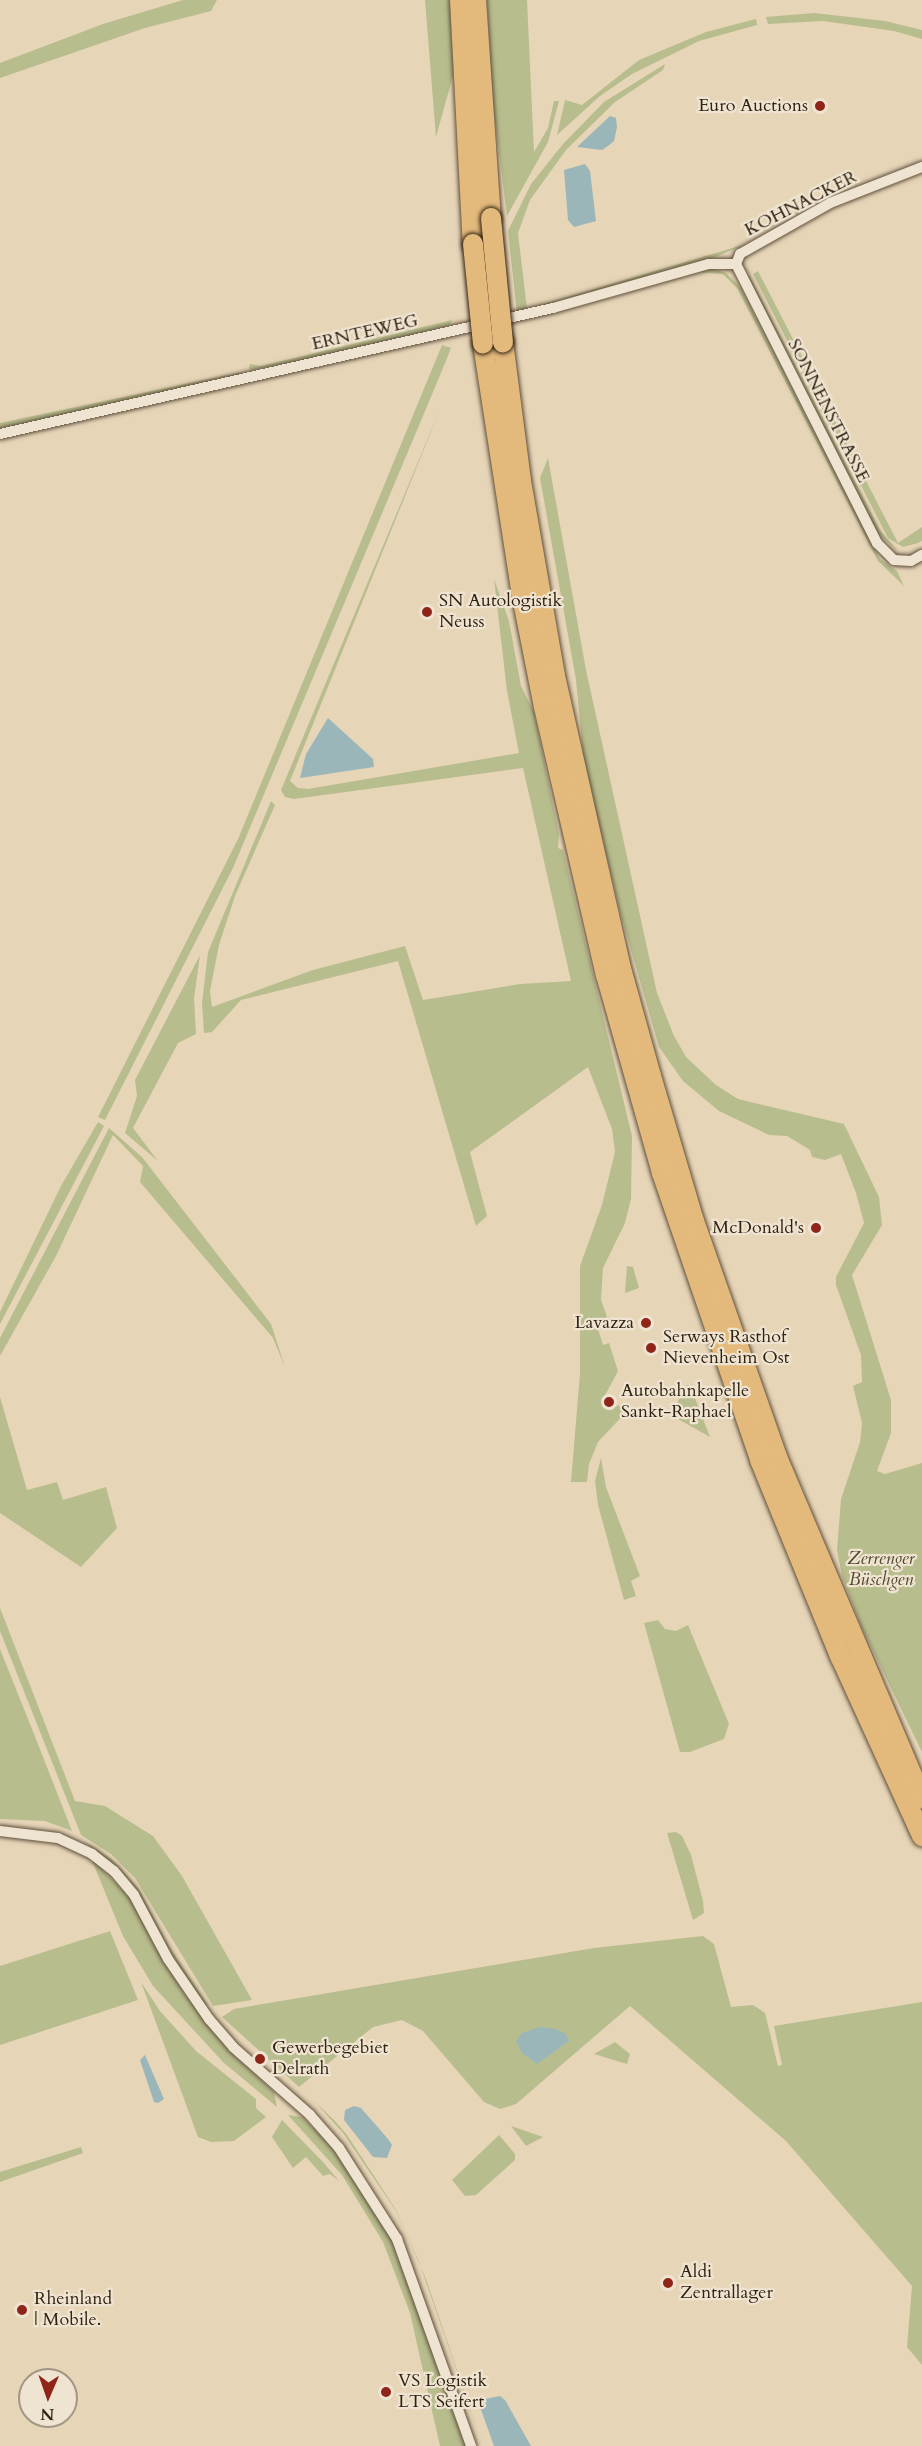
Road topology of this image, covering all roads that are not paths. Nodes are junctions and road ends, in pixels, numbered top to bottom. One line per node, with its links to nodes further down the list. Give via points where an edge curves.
1 (460, 0): 9 (highway, bridge, via 473,244 483,344 523,601 546,719 606,975 662,1173 760,1460 840,1658)
2 (476, 0): 7 (highway, bridge, via 491,218 521,482 555,676 620,965 697,1232 777,1457)
3 (922, 167): 4 (street, KOHNACKER, via 830,203 740,254)
4 (736, 264): 5 (street, ERNTEWEG, via 709,264 554,308); 6 (street, SONNENSTRASSE, via 886,556 902,562)
5 (0, 434)
6 (922, 555)
7 (922, 1797)
8 (0, 1831): 10 (street, via 58,1838 82,1848 114,1871 134,1895 186,1989 214,2025 310,2115 339,2148 397,2239)
9 (922, 1836)
10 (471, 2446)

